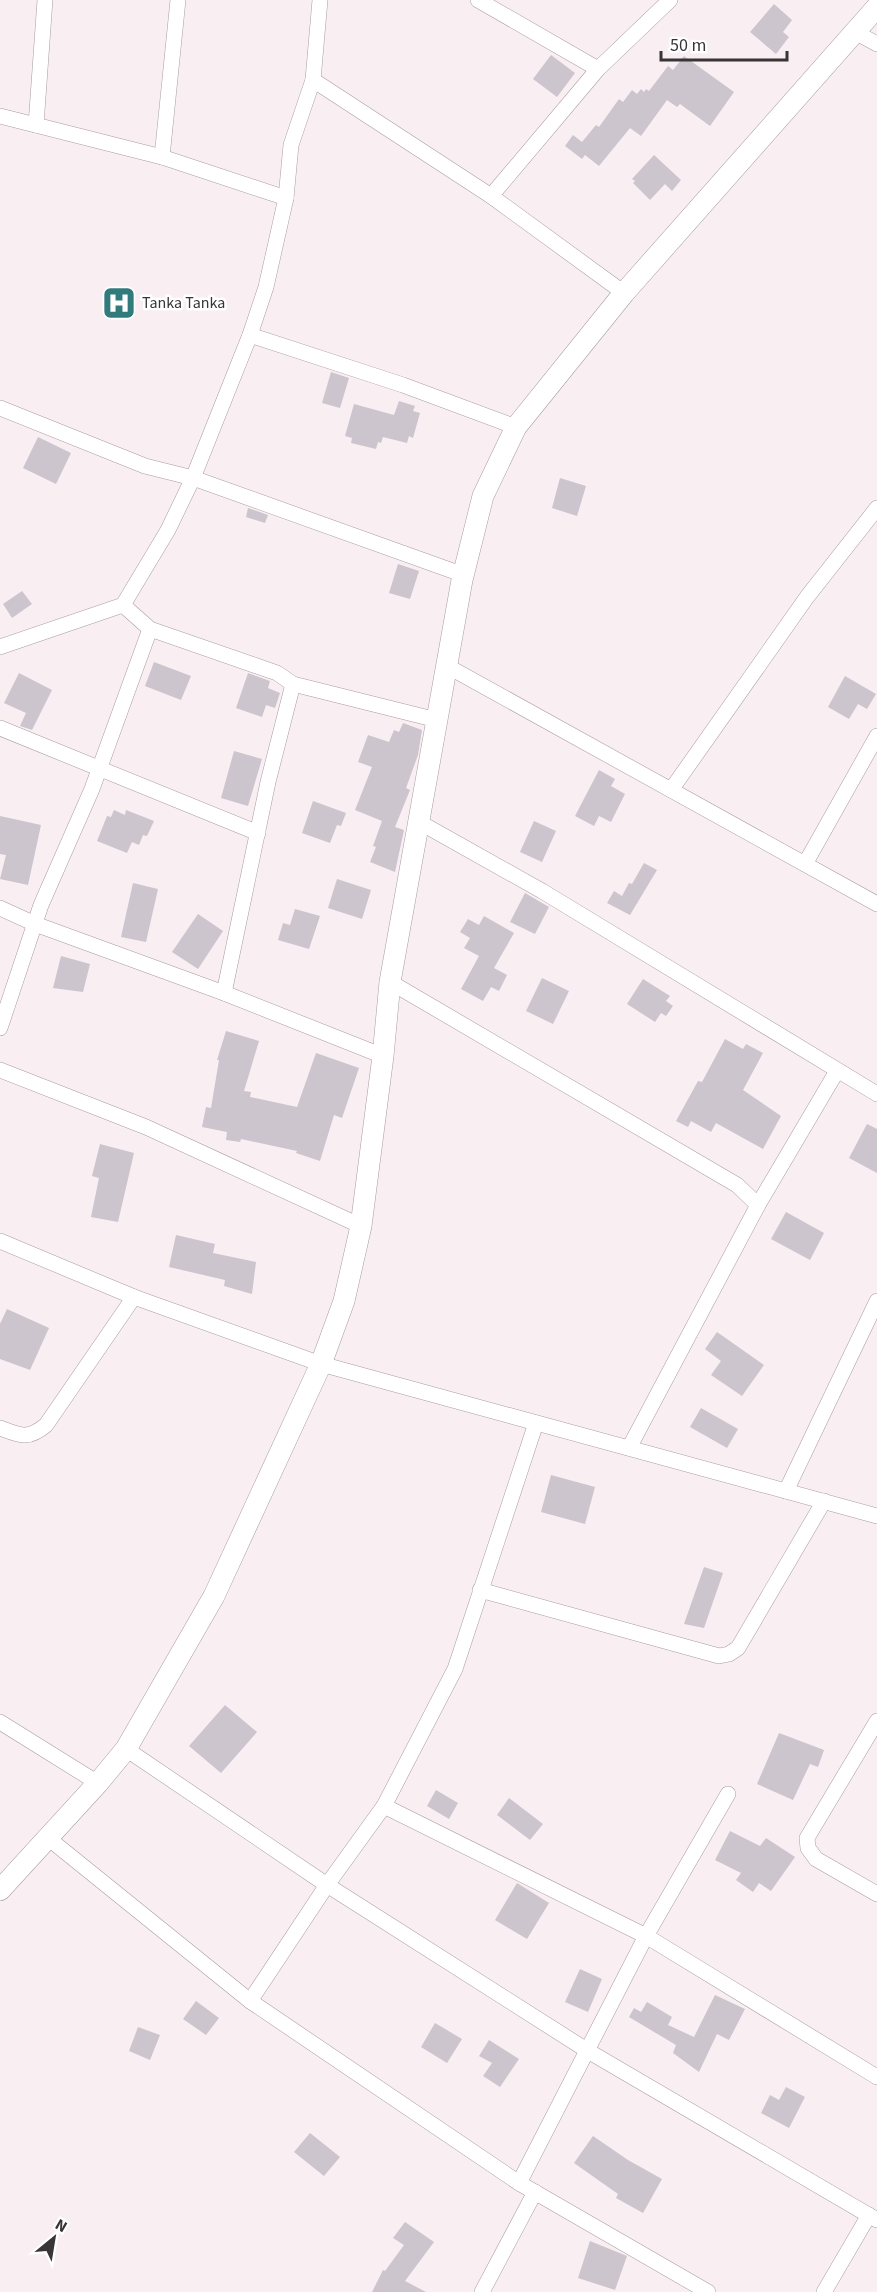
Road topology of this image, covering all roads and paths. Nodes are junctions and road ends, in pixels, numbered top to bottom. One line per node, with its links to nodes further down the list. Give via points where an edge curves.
1 (45, 0): 12 (street)
2 (178, 0): 13 (street)
3 (320, 0): 10 (street)
4 (478, 0): 9 (street)
5 (670, 0): 9 (street)
6 (877, 7): 7 (street)
7 (855, 32): 8 (street); 16 (street)
8 (877, 44)
9 (598, 69): 14 (street)
10 (313, 80): 14 (street); 15 (street, via 291,145)
11 (0, 116): 12 (street)
12 (36, 125): 13 (street)
13 (162, 157): 15 (street)
14 (491, 196): 16 (street)
15 (286, 198): 17 (street, via 266,287)
16 (624, 293): 19 (street)
17 (250, 335): 19 (street); 20 (street)
18 (0, 408): 20 (street, via 145,466)
19 (516, 427): 22 (street, via 483,496)
20 (193, 478): 22 (street); 23 (street, via 168,530)
21 (877, 508): 32 (street, via 807,597)
22 (464, 575): 26 (street)
23 (123, 605): 24 (street); 25 (street)
24 (150, 629): 27 (street, via 277,674); 31 (street)
25 (0, 647)
26 (447, 666): 28 (street); 32 (street)
27 (293, 684): 28 (street); 34 (street)
28 (437, 720): 33 (street)
29 (0, 728): 31 (street)
30 (877, 736): 35 (street)
31 (99, 767): 34 (street); 38 (street)
32 (671, 790): 35 (street)
33 (419, 822): 39 (street); 44 (street, via 552,897)
34 (258, 833): 40 (street)
35 (805, 864): 36 (street)
36 (877, 904)
37 (0, 908): 38 (street)
38 (35, 924): 40 (street); 41 (street)
39 (390, 982): 42 (street); 46 (street, via 737,1185)
40 (224, 993): 42 (street)
41 (0, 1028)
42 (383, 1056): 47 (street)
43 (0, 1070): 47 (street, via 146,1126)
44 (837, 1071): 45 (street); 46 (street)
45 (877, 1094)
46 (758, 1205): 54 (street)
47 (361, 1226): 51 (street, via 344,1301)
48 (0, 1241): 49 (street)
49 (134, 1298): 51 (street); 53 (street, via 46,1425 36,1433 22,1436)
50 (877, 1301): 55 (street)
51 (321, 1364): 52 (street); 61 (street, via 214,1596)
52 (536, 1423): 54 (street); 58 (street)
53 (0, 1428)
54 (629, 1448): 55 (street)
55 (786, 1491): 56 (street)
56 (824, 1501): 57 (street); 58 (street, via 738,1648 729,1654 719,1656)
57 (877, 1516)
58 (480, 1590): 64 (street, via 455,1669)
59 (877, 1721): 68 (street, via 807,1838 808,1848 816,1859)
60 (0, 1722): 62 (street)
61 (126, 1749): 62 (street); 66 (street)
62 (98, 1783): 65 (street)
63 (728, 1794): 69 (street)
64 (384, 1806): 66 (street); 69 (street)
65 (48, 1839): 67 (street); 70 (street)
66 (327, 1885): 70 (street); 71 (street)
67 (0, 1890)
68 (877, 1894)
69 (646, 1936): 71 (street); 72 (street)
70 (250, 2001): 73 (street)
71 (588, 2051): 73 (street); 75 (street)
72 (877, 2077)
73 (519, 2183): 74 (street)
74 (535, 2192): 76 (street); 77 (street)
75 (873, 2218): 78 (street)
76 (482, 2292)
77 (708, 2292)
78 (824, 2292)

